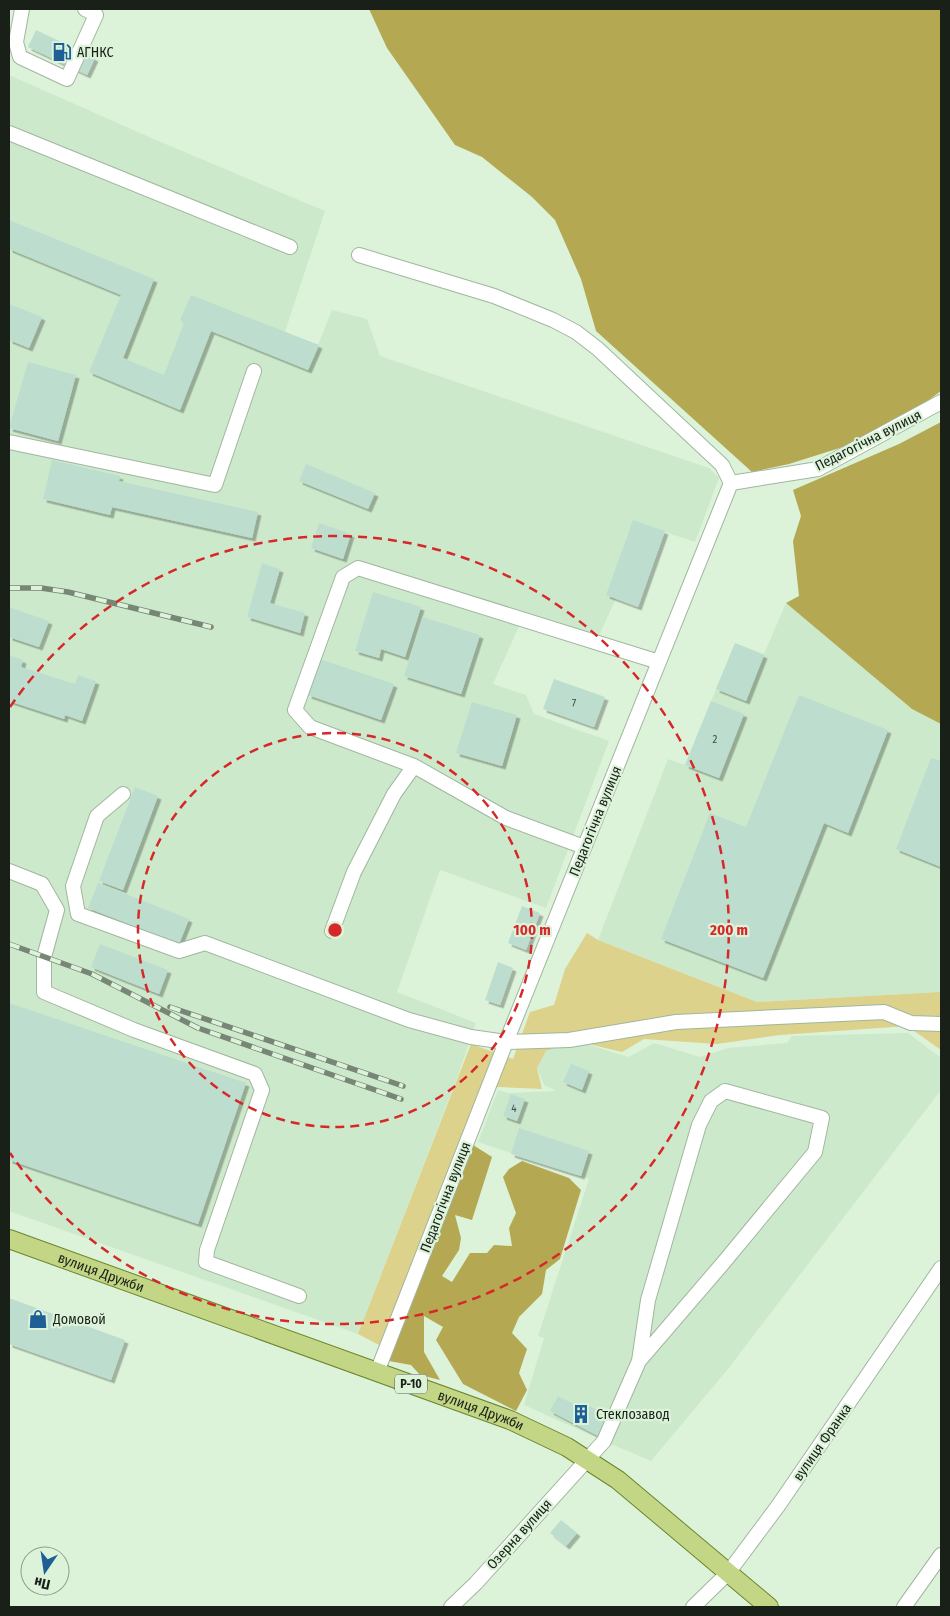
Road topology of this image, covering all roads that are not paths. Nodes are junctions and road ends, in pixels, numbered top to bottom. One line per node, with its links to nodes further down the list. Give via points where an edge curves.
1 (22, 9): 2 (street, via 16,42 20,57 67,79 96,15)
2 (85, 9)
3 (9, 133): 4 (street)
4 (290, 247)
5 (359, 255): 9 (street, via 494,296 576,332 722,465)
6 (254, 371): 8 (street, via 215,485)
7 (941, 402): 9 (street, Педагогічна вулиця, via 818,469)
8 (9, 442)
9 (731, 483): 10 (street, Педагогічна вулиця)
10 (659, 662): 11 (street, via 358,568 343,577 295,710 310,727); 13 (street, Педагогічна вулиця)
11 (414, 766): 13 (street, via 506,818); 15 (street, via 394,794 354,872)
12 (123, 794): 17 (street, via 97,816 73,886 78,914 179,952 205,943 409,1020 471,1037)
13 (584, 847): 17 (street, Педагогічна вулиця)
14 (9, 871): 20 (street, via 42,884 57,910 44,957 44,992 134,1030 255,1074 262,1090 207,1250 206,1262)
15 (332, 931)
16 (941, 1024): 17 (street, via 911,1023 884,1012 676,1022 569,1040)
17 (506, 1042): 22 (street, Педагогічна вулиця)
18 (9, 1240): 22 (main road, вулиця Дружби / Р-10)
19 (941, 1268): 25 (street, вулиця Франка, via 778,1506)
20 (299, 1296)
21 (639, 1361): 21 (street, via 815,1152 822,1118 725,1091 711,1101 699,1125 648,1300); 23 (street, Озерна вулиця, via 604,1442)
22 (377, 1372): 23 (main road, вулиця Дружби / Р-10, via 510,1420 567,1447)
23 (586, 1460): 25 (main road, вулиця Дружби / Р-10, via 618,1480); 26 (street, Озерна вулиця)
24 (941, 1555): 29 (street)
25 (728, 1573): 27 (street, вулиця Франка); 28 (main road, вулиця Дружби / Р-10)
26 (451, 1607)
27 (693, 1607)
28 (769, 1607)
29 (904, 1607)

